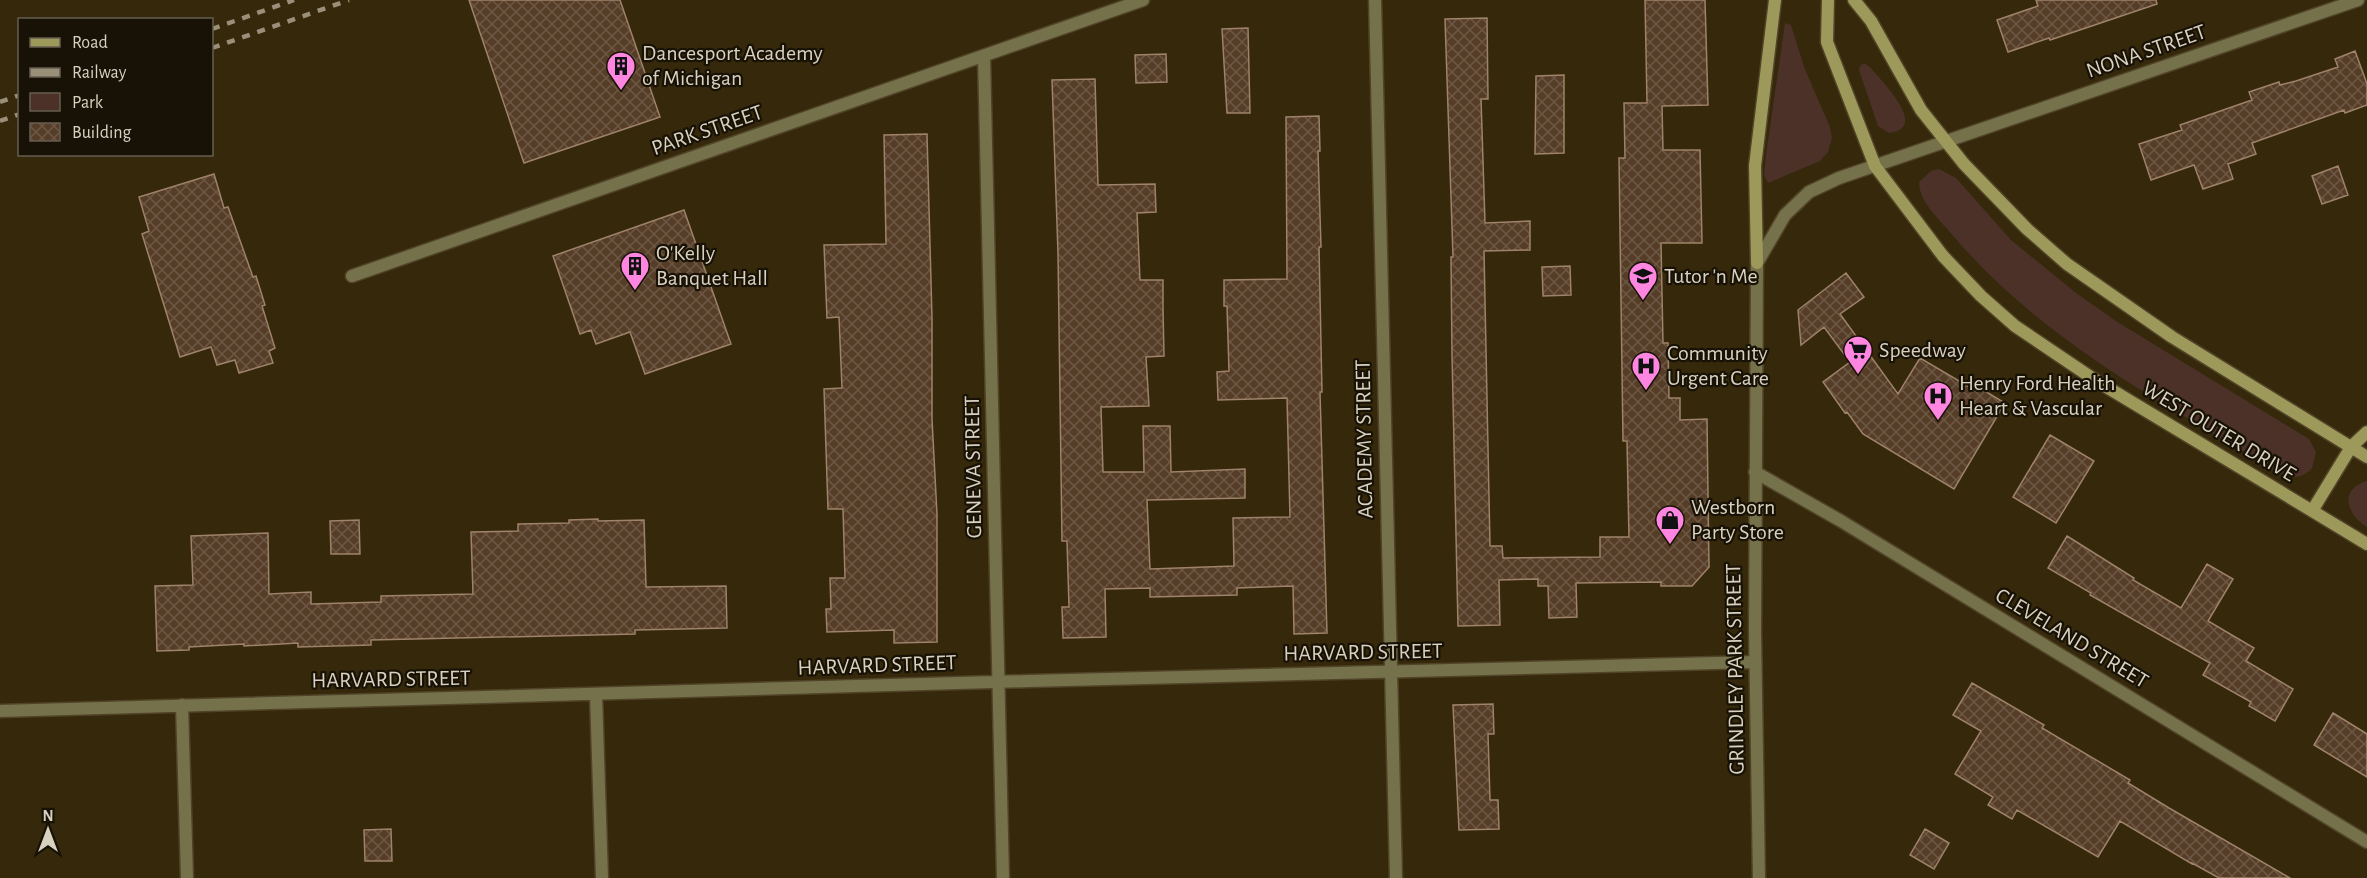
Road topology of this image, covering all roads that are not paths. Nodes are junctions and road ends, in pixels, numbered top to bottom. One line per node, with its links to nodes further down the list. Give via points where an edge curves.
1 (1143, 0): 7 (street, PARK STREET)
2 (1375, 0): 19 (street, ACADEMY STREET)
3 (1775, 0): 10 (main road, via 1755,166)
4 (1828, 0): 9 (main road, WEST OUTER DRIVE, via 1827,42)
5 (1854, 0): 8 (main road, via 1871,21 1922,110)
6 (2358, 0): 8 (street, NONA STREET)
7 (984, 56): 11 (street, PARK STREET); 20 (street, GENEVA STREET)
8 (1947, 141): 9 (street, GRINDLEY PARK STREET); 13 (main road, via 1994,197 2067,264 2172,338)
9 (1875, 166): 10 (street, GRINDLEY PARK STREET, via 1809,192 1785,215); 16 (main road, WEST OUTER DRIVE, via 1943,256 2014,326 2135,406)
10 (1757, 263): 15 (street, GRINDLEY PARK STREET)
11 (352, 276)
12 (2367, 432): 13 (main road)
13 (2351, 447): 14 (main road); 16 (main road)
14 (2367, 457)
15 (1755, 472): 18 (street, GRINDLEY PARK STREET); 24 (street, CLEVELAND STREET)
16 (2312, 511): 17 (main road, WEST OUTER DRIVE)
17 (2367, 544)
18 (1755, 662): 19 (street, HARVARD STREET); 29 (street, GRINDLEY PARK STREET)
19 (1390, 672): 20 (street, HARVARD STREET); 28 (street, ACADEMY STREET)
20 (999, 683): 21 (street, HARVARD STREET); 27 (street, GENEVA STREET)
21 (596, 695): 22 (street, HARVARD STREET); 26 (street)
22 (182, 705): 23 (street, HARVARD STREET); 25 (street)
23 (0, 711)
24 (2367, 842)
25 (187, 878)
26 (602, 878)
27 (1004, 878)
28 (1396, 878)
29 (1759, 878)

